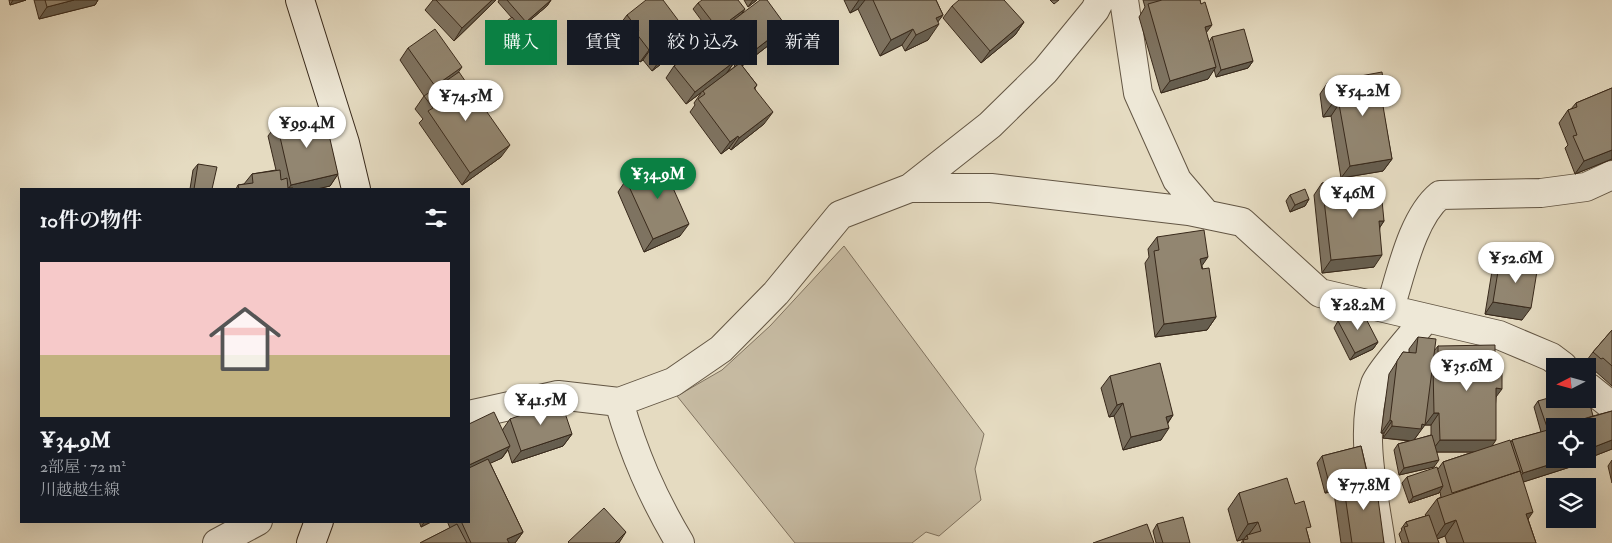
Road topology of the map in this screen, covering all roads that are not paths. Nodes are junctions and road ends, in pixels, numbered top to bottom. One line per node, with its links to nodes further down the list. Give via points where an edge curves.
1 (300, 0): 5 (street)
2 (1100, 0): 6 (street, via 1046,71 990,124)
3 (1124, 0): 7 (street, via 1138,93 1177,180)
4 (1612, 175): 8 (street, via 1586,186 1541,193 1440,195 1430,203 1413,236)
5 (356, 188)
6 (910, 188): 7 (street, via 991,188); 12 (street, via 840,215 776,293 721,348 673,382)
7 (1206, 214): 8 (street, via 1242,222 1320,293)
8 (1390, 308): 9 (street)
9 (1426, 318): 10 (street, via 1499,335); 20 (street, via 1375,383 1368,425 1369,461)
10 (1552, 358)
11 (1596, 393): 13 (street)
12 (619, 402): 14 (street, via 558,395); 19 (street, via 632,448 658,506)
13 (1612, 406)
14 (470, 415)
15 (254, 523): 17 (street)
16 (318, 523): 18 (street)
17 (217, 543)
18 (311, 543)
19 (680, 543)
20 (1381, 543)

